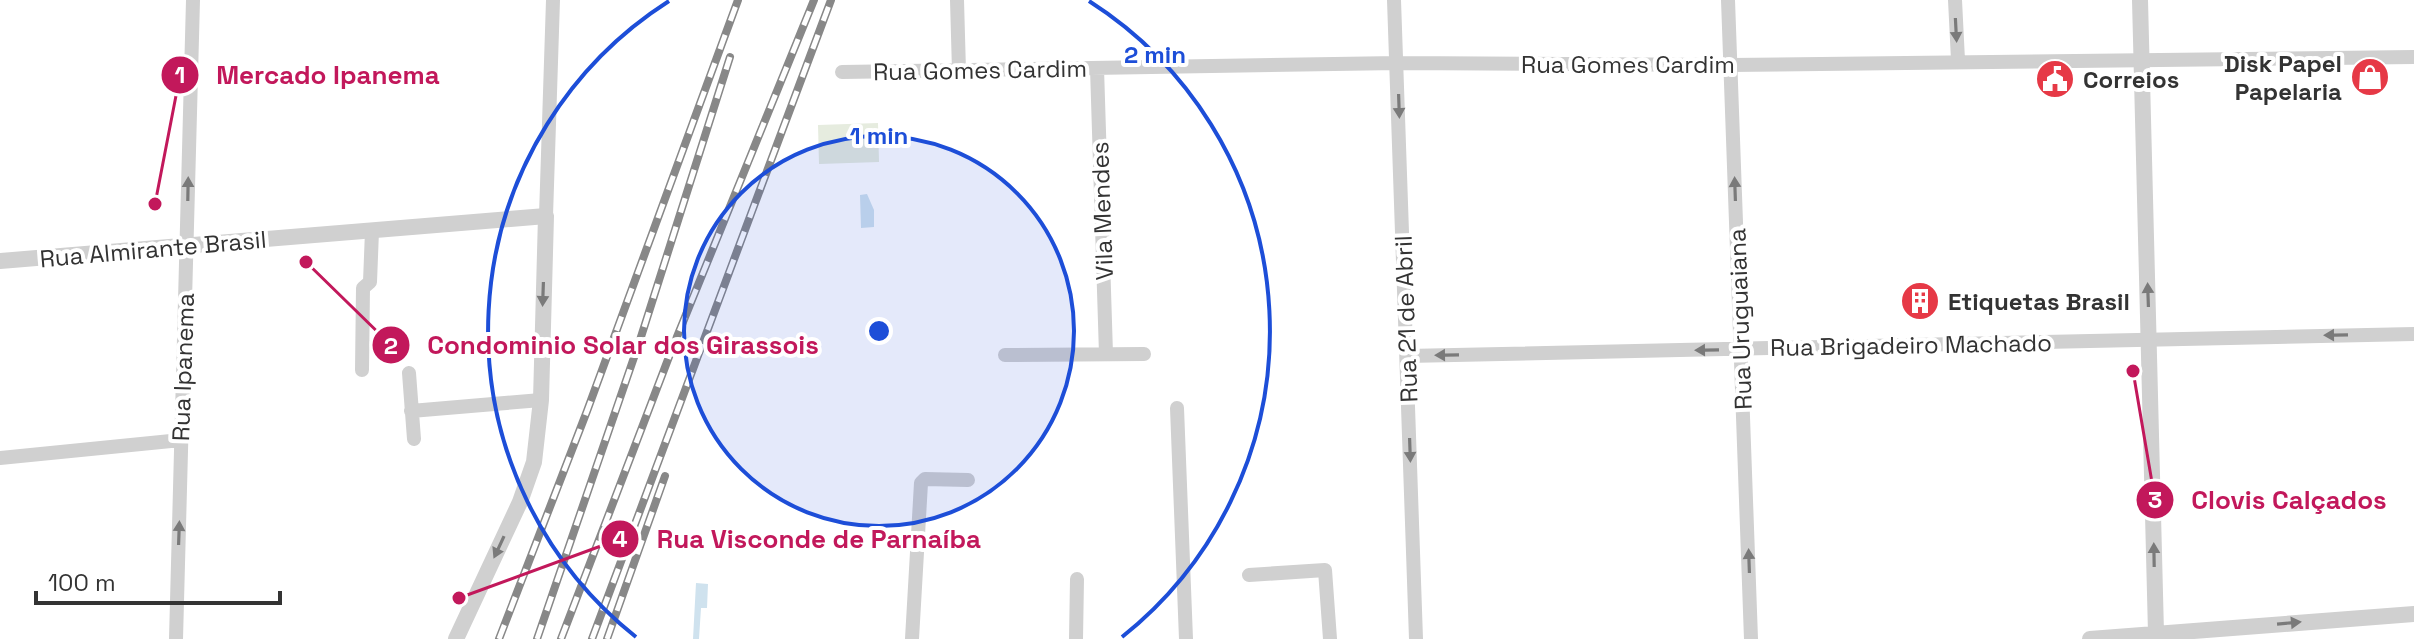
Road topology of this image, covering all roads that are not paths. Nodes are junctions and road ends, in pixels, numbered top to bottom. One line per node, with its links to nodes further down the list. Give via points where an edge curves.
1 (193, 0): 18 (street, Rua Ipanema, one-way to 1)
2 (553, 0): 16 (street)
3 (957, 0): 14 (street)
4 (1394, 0): 11 (street, Rua 21 de Abril)
5 (1728, 0): 12 (street, Rua Uruguaiana)
6 (1955, 0): 9 (street, one-way to 9)
7 (2140, 0): 10 (street)
8 (2414, 57): 10 (street, Rua Gomes Cardim)
9 (1958, 60): 10 (street, Rua Gomes Cardim); 12 (street, Rua Gomes Cardim)
10 (2141, 60): 21 (street, one-way to 10)
11 (1398, 63): 12 (street, Rua Gomes Cardim); 13 (street, Rua Gomes Cardim); 26 (street, Rua 21 de Abril, one-way to 26)
12 (1730, 65): 22 (street, Rua Uruguaiana, one-way to 12)
13 (1097, 68): 14 (street, Rua Gomes Cardim); 23 (street, Vila Mendes)
14 (959, 71): 15 (street, Rua Gomes Cardim)
15 (842, 72)
16 (546, 216): 17 (street, Rua Almirante Brasil); 29 (street, one-way to 29)
17 (372, 231): 18 (street, Rua Almirante Brasil); 27 (street, via 370,282 363,288)
18 (187, 247): 19 (street, Rua Almirante Brasil); 33 (street, Rua Ipanema)
19 (0, 261)
20 (2414, 334): 21 (street, Rua Brigadeiro Machado, one-way to 21)
21 (2149, 339): 22 (street, Rua Brigadeiro Machado); 39 (street, one-way to 21)
22 (1741, 349): 26 (street, Rua Brigadeiro Machado, one-way to 26); 47 (street, Rua Uruguaiana, one-way to 22)
23 (1106, 354): 24 (street); 25 (street)
24 (1144, 354)
25 (1005, 355)
26 (1407, 356): 46 (street, Rua 21 de Abril, one-way to 46)
27 (362, 370)
28 (409, 373): 31 (street)
29 (541, 400): 31 (street); 41 (street, one-way to 41, via 528,483)
30 (1177, 408): 44 (street)
31 (411, 411): 32 (street)
32 (414, 439)
33 (181, 440): 34 (street); 40 (street, Rua Ipanema, one-way to 33)
34 (0, 458)
35 (968, 480): 42 (street, via 921,483)
36 (1249, 575): 45 (street, via 1325,570)
37 (1077, 579): 43 (street)
38 (2414, 614): 39 (street, one-way to 38)
39 (2156, 633): 48 (street)
40 (176, 639)
41 (456, 639)
42 (912, 639)
43 (1076, 639)
44 (1186, 639)
45 (1330, 639)
46 (1416, 639)
47 (1751, 639)
48 (2090, 639)

